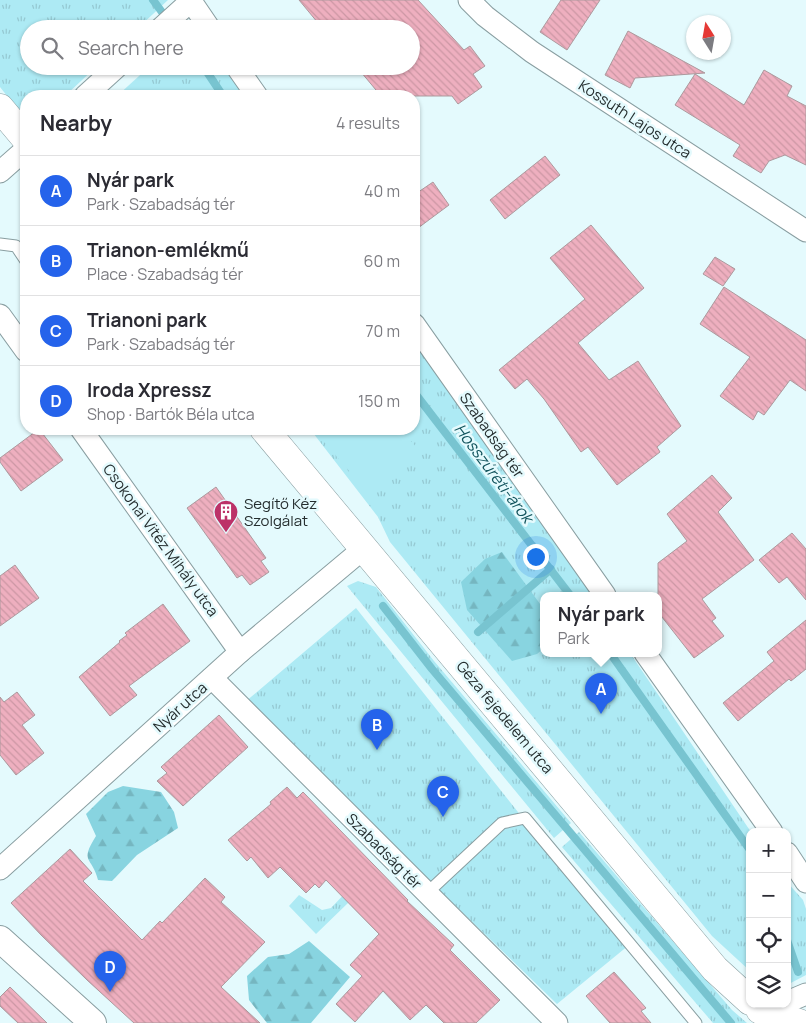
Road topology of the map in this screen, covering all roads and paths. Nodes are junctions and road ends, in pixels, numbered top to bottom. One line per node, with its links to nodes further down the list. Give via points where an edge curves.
1 (469, 0): 13 (street, Kossuth Lajos utca, via 532,52)
2 (189, 3): 3 (street); 4 (street)
3 (170, 20)
4 (203, 20)
5 (108, 75): 7 (street)
6 (242, 75): 8 (street)
7 (92, 90)
8 (253, 90)
9 (0, 108): 10 (main road)
10 (20, 132)
11 (20, 154): 12 (street)
12 (0, 172)
13 (806, 231)
14 (0, 244): 15 (lane, via 16,246)
15 (20, 252)
16 (0, 315): 18 (street)
17 (420, 333): 22 (street, Szabadság tér)
18 (20, 343)
19 (85, 435): 23 (street, Csokonai Vitéz Mihály utca)
20 (269, 435): 21 (main road, Géza fejedelem utca)
21 (362, 549): 23 (street, Nyár utca); 32 (main road, Géza fejedelem utca, via 715,969)
22 (603, 592)
23 (240, 652): 25 (street, Nyár utca)
24 (648, 657): 26 (street)
25 (212, 678): 28 (street, Nyár utca); 30 (street, Szabadság tér)
26 (769, 828)
27 (791, 859): 29 (street)
28 (0, 869)
29 (806, 882)
30 (426, 894): 37 (street, Szabadság tér); 38 (lane, via 502,822 525,818)
31 (0, 939): 36 (street)
32 (746, 994)
33 (806, 994): 34 (street)
34 (791, 1000)
35 (763, 1008): 39 (main road, Géza fejedelem utca)
36 (93, 1023)
37 (558, 1023)
38 (696, 1023)
39 (798, 1023)

